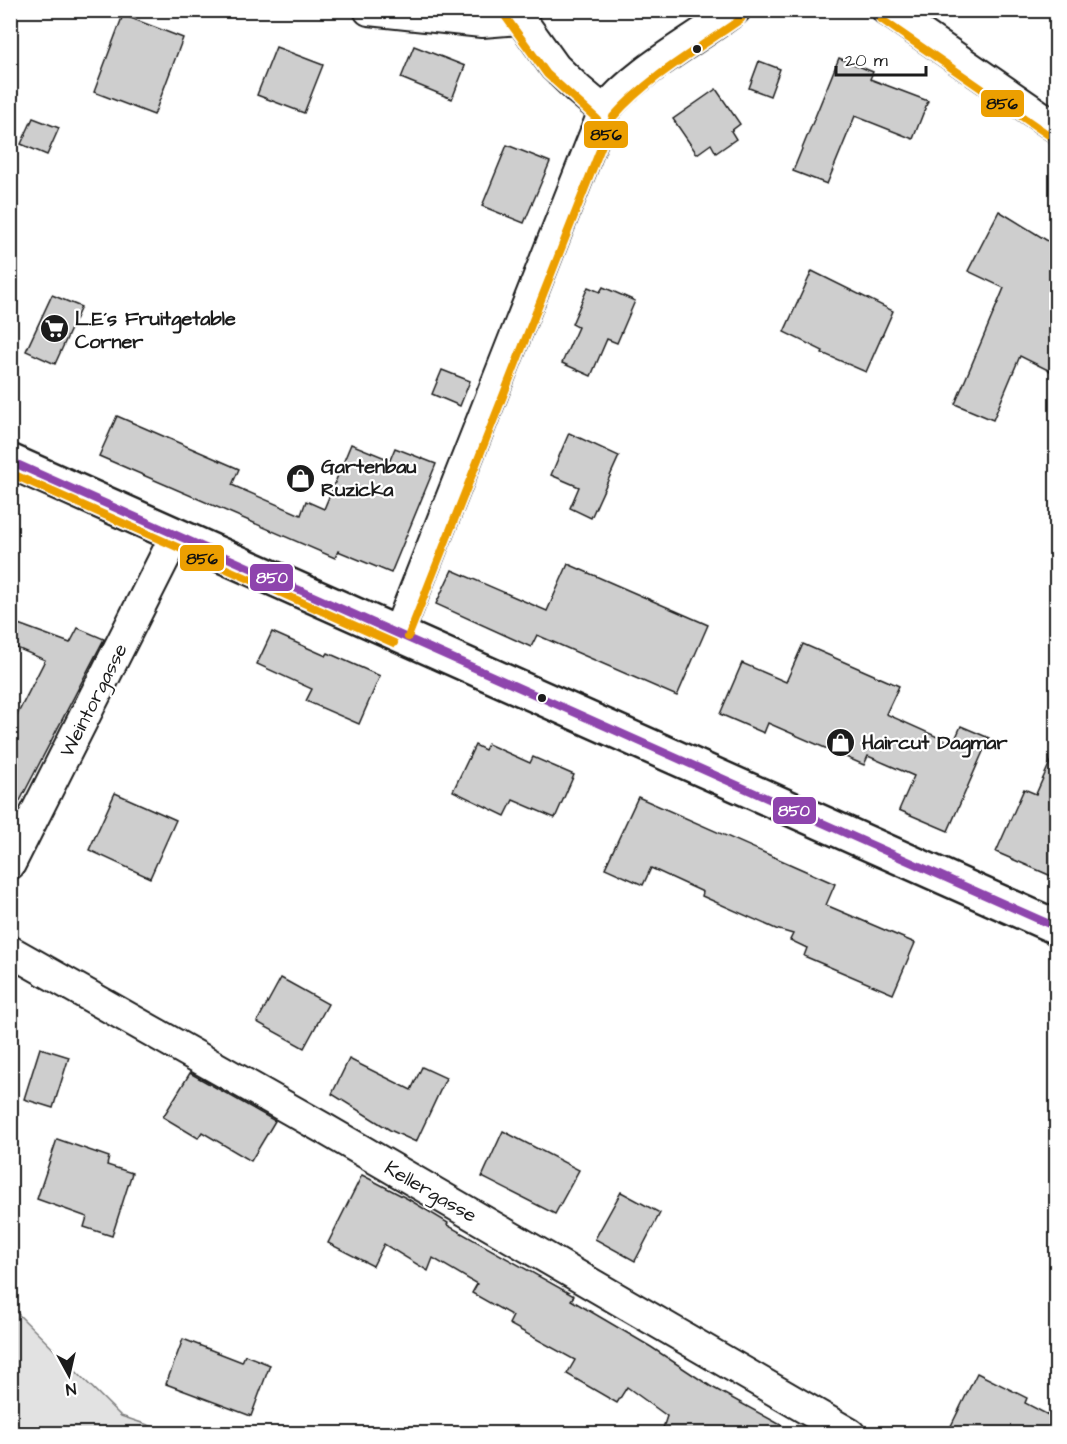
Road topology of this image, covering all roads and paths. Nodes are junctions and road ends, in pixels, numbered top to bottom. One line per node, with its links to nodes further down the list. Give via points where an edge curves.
1 (369, 10): 4 (street, via 482,22)
2 (735, 10): 5 (street, via 618,93)
3 (887, 10): 6 (street)
4 (518, 15): 5 (street, via 555,67)
5 (604, 111): 9 (street)
6 (1056, 126)
7 (10, 461): 8 (main road)
8 (176, 535): 9 (main road); 10 (street, Weintorgasse)
9 (398, 633): 11 (main road)
10 (10, 864)
11 (1056, 927)
12 (10, 951): 13 (street, Kellergasse)
13 (850, 1434)

